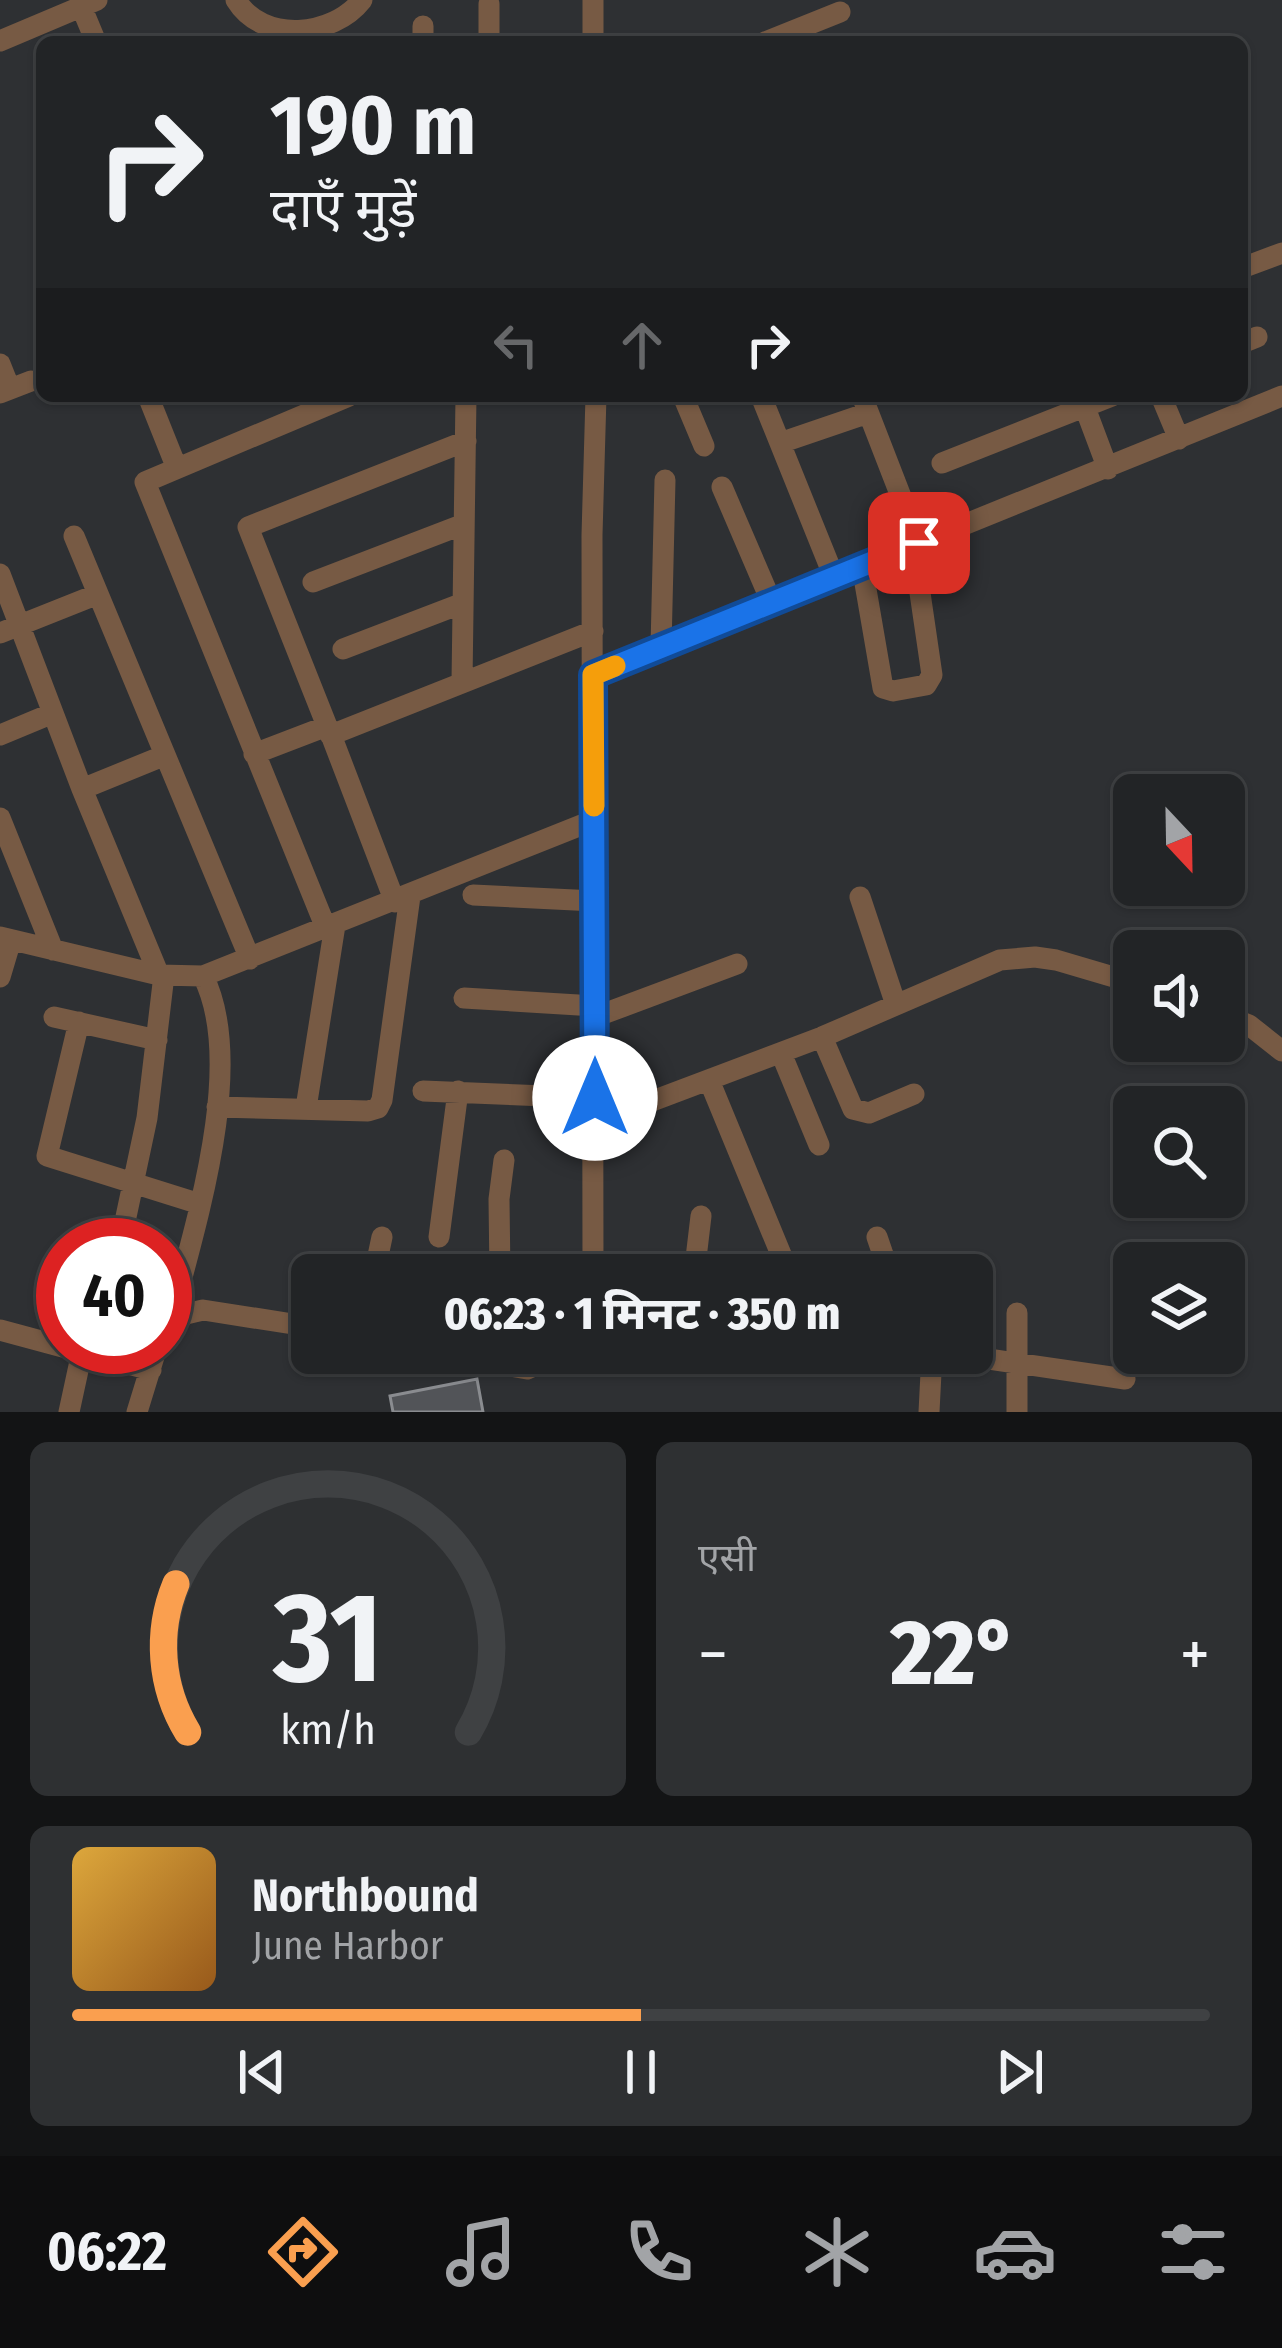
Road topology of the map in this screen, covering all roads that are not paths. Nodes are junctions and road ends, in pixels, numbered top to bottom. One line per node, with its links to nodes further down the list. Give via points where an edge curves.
1 (236, 0): 2 (street, via 251,16 306,32)
2 (362, 0)
3 (598, 2): 9 (street)
4 (89, 3): 7 (street); 11 (street)
5 (490, 4): 8 (street)
6 (840, 12): 10 (street)
7 (95, 36)
8 (489, 36)
9 (594, 36)
10 (780, 36)
11 (0, 40)
12 (1282, 253): 13 (street)
13 (1248, 266)
14 (0, 364): 15 (street)
15 (14, 388)
16 (1282, 396): 27 (street)
17 (150, 402): 32 (street)
18 (334, 402): 32 (street)
19 (466, 402): 28 (street)
20 (603, 402): 47 (street)
21 (686, 402): 30 (street)
22 (763, 402): 29 (street)
23 (1081, 402): 31 (street)
24 (1083, 402): 33 (street)
25 (1163, 402): 27 (street)
26 (865, 405): 29 (street); 38 (street)
27 (1178, 440): 33 (street)
28 (466, 441): 36 (street); 53 (street, via 248,527)
29 (780, 443): 41 (street)
30 (704, 446)
31 (942, 463)
32 (176, 466): 55 (street, via 146,486)
33 (1108, 469): 38 (street)
34 (665, 480): 48 (street)
35 (722, 487): 44 (street)
36 (464, 524): 42 (street); 45 (street)
37 (74, 536): 43 (street)
38 (916, 544): 39 (street); 39 (street, via 932,675 926,685 883,688)
39 (862, 566): 41 (street)
40 (0, 574): 46 (street)
41 (834, 577): 44 (street)
42 (313, 582)
43 (98, 594): 46 (street); 56 (street)
44 (771, 602): 48 (street)
45 (463, 603): 49 (street); 51 (street)
46 (10, 629): 52 (street)
47 (593, 631): 50 (street); 51 (street)
48 (662, 647): 50 (street)
49 (343, 649)
50 (593, 675): 59 (street)
51 (461, 682): 53 (street)
52 (53, 713): 54 (street); 57 (street)
53 (329, 730): 55 (street); 62 (street)
54 (0, 734)
55 (254, 754): 64 (street)
56 (163, 756): 57 (street); 67 (street)
57 (82, 789): 69 (street)
58 (0, 818): 66 (street)
59 (594, 820): 62 (street); 63 (street)
60 (473, 895): 63 (street)
61 (860, 897): 74 (street)
62 (402, 899): 64 (street); 89 (street, via 382,1100 368,1111)
63 (595, 901): 75 (street)
64 (330, 927): 67 (street); 89 (street)
65 (5, 938): 66 (street); 71 (street)
66 (53, 950): 69 (street)
67 (250, 959): 70 (street)
68 (737, 964): 75 (street)
69 (162, 975): 70 (street); 80 (street)
70 (203, 976): 88 (street, via 219,1016)
71 (0, 977)
72 (1113, 977): 74 (street, via 1016,957)
73 (464, 998): 75 (street)
74 (896, 1005): 79 (street)
75 (595, 1011): 87 (street)
76 (54, 1017): 77 (street)
77 (79, 1022): 80 (street); 93 (street, via 47,1156)
78 (1245, 1023): 81 (street)
79 (822, 1037): 82 (street); 86 (street, via 853,1109 869,1113)
80 (158, 1040): 93 (street)
81 (1282, 1051)
82 (781, 1053): 83 (street); 91 (street)
83 (710, 1080): 90 (street); 105 (street)
84 (423, 1091): 85 (street)
85 (458, 1091): 87 (street); 99 (street)
86 (914, 1094)
87 (595, 1098): 90 (street)
88 (217, 1107): 89 (street); 94 (street)
89 (306, 1108)
90 (594, 1123): 103 (street)
91 (819, 1144)
92 (504, 1160): 102 (street)
93 (134, 1184): 94 (street); 96 (street)
94 (200, 1204): 97 (street)
95 (701, 1216): 104 (street)
96 (126, 1218)
97 (192, 1235)
98 (382, 1237): 101 (street)
99 (439, 1237)
100 (877, 1237): 106 (street)
101 (378, 1254)
102 (500, 1254)
103 (593, 1254)
104 (696, 1254)
105 (781, 1254)
106 (883, 1254)
107 (192, 1313): 109 (street)
108 (1017, 1313): 113 (street)
109 (291, 1324)
110 (0, 1330): 111 (street)
111 (36, 1339)
112 (993, 1360): 113 (street)
113 (1019, 1364): 117 (street); 121 (street)
114 (70, 1374): 118 (street)
115 (150, 1374): 119 (street)
116 (931, 1374): 120 (street)
117 (1124, 1379)
118 (69, 1412)
119 (137, 1412)
120 (929, 1412)
121 (1017, 1412)

